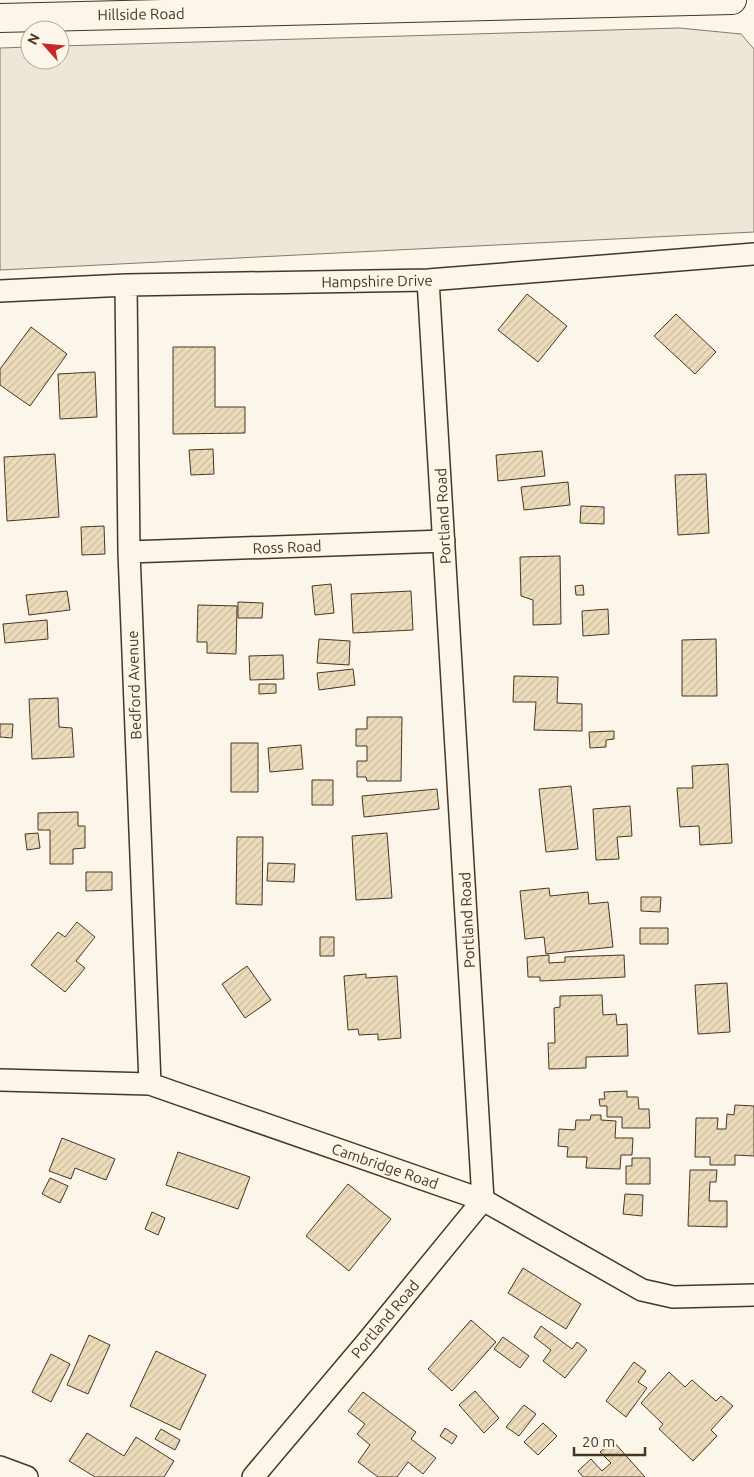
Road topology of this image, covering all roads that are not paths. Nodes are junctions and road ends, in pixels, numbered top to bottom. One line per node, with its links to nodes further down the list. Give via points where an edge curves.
1 (732, 0): 2 (main road, Hillside Road)
2 (0, 18)
3 (754, 254): 4 (street, Hampshire Drive)
4 (428, 280): 5 (street, Hampshire Drive); 7 (street, Portland Road)
5 (126, 285): 6 (street, Hampshire Drive); 8 (street, Bedford Avenue)
6 (0, 291)
7 (444, 541): 8 (street, Ross Road); 11 (street, Portland Road)
8 (129, 552): 10 (street, Bedford Avenue)
9 (0, 1080): 10 (street, Cambridge Road)
10 (150, 1084): 11 (street, Cambridge Road)
11 (484, 1200): 12 (street, Cambridge Road, via 642,1290 672,1297); 15 (street, Portland Road)
12 (754, 1295)
13 (0, 1467): 14 (street)
14 (27, 1477)
15 (253, 1477)

